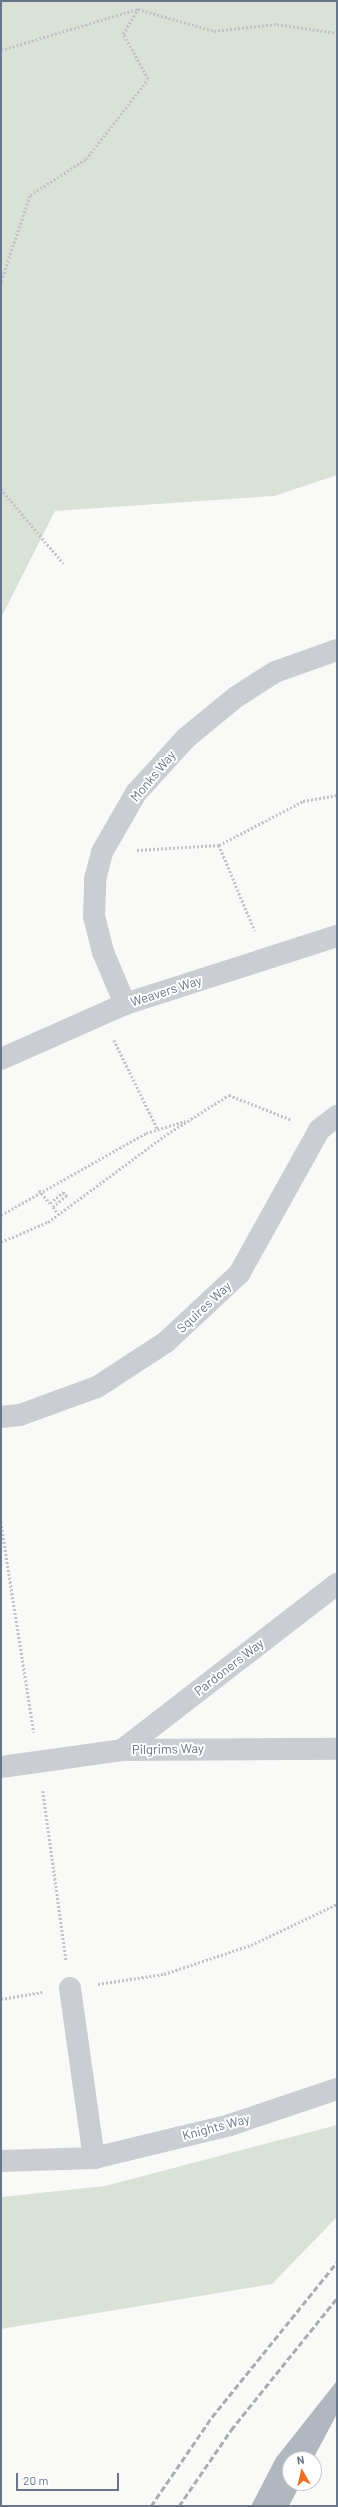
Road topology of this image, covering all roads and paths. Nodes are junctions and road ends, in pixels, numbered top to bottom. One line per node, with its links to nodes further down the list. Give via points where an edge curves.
1 (138, 9): 2 (path, via 214,31 277,24); 3 (path); 4 (path, via 123,34 148,79 86,159 30,196)
2 (337, 33)
3 (1, 50)
4 (1, 280)
5 (1, 489): 6 (path)
6 (63, 563)
7 (337, 650): 10 (street, Monks Way, via 275,672 186,738 136,793)
8 (337, 796): 9 (path, via 303,801)
9 (219, 845): 10 (path); 12 (path)
10 (102, 852): 13 (street, Monks Way, via 95,879 94,917 103,952)
11 (337, 936): 12 (street, Weavers Way)
12 (266, 958): 13 (street, Weavers Way)
13 (125, 1004): 14 (street, Weavers Way)
14 (101, 1015): 15 (street, Weavers Way); 18 (path)
15 (1, 1059)
16 (337, 1116): 19 (street, Squires Way)
17 (189, 1120): 18 (path); 19 (path, via 229,1095); 21 (path)
18 (158, 1130): 20 (path)
19 (319, 1130): 24 (street, Squires Way, via 239,1274 166,1342 97,1387 20,1415)
20 (40, 1190): 21 (path, via 50,1203 63,1192 67,1196 53,1207); 22 (path)
21 (58, 1213): 23 (path)
22 (1, 1215)
23 (1, 1242)
24 (1, 1417)
25 (1, 1522): 29 (path)
26 (337, 1584): 28 (street, Pardoners Way)
27 (337, 1749): 28 (street, Pilgrims Way)
28 (122, 1750): 29 (street, Pilgrims Way)
29 (38, 1762): 30 (street, Pilgrims Way); 32 (path)
30 (1, 1767)
31 (337, 1904): 32 (path, via 252,1945 164,1974)
32 (70, 1988): 33 (path); 35 (street)
33 (1, 1998)
34 (337, 2089): 35 (street, Knights Way, via 230,2125)
35 (94, 2158): 36 (street, Knights Way)
36 (1, 2160)

